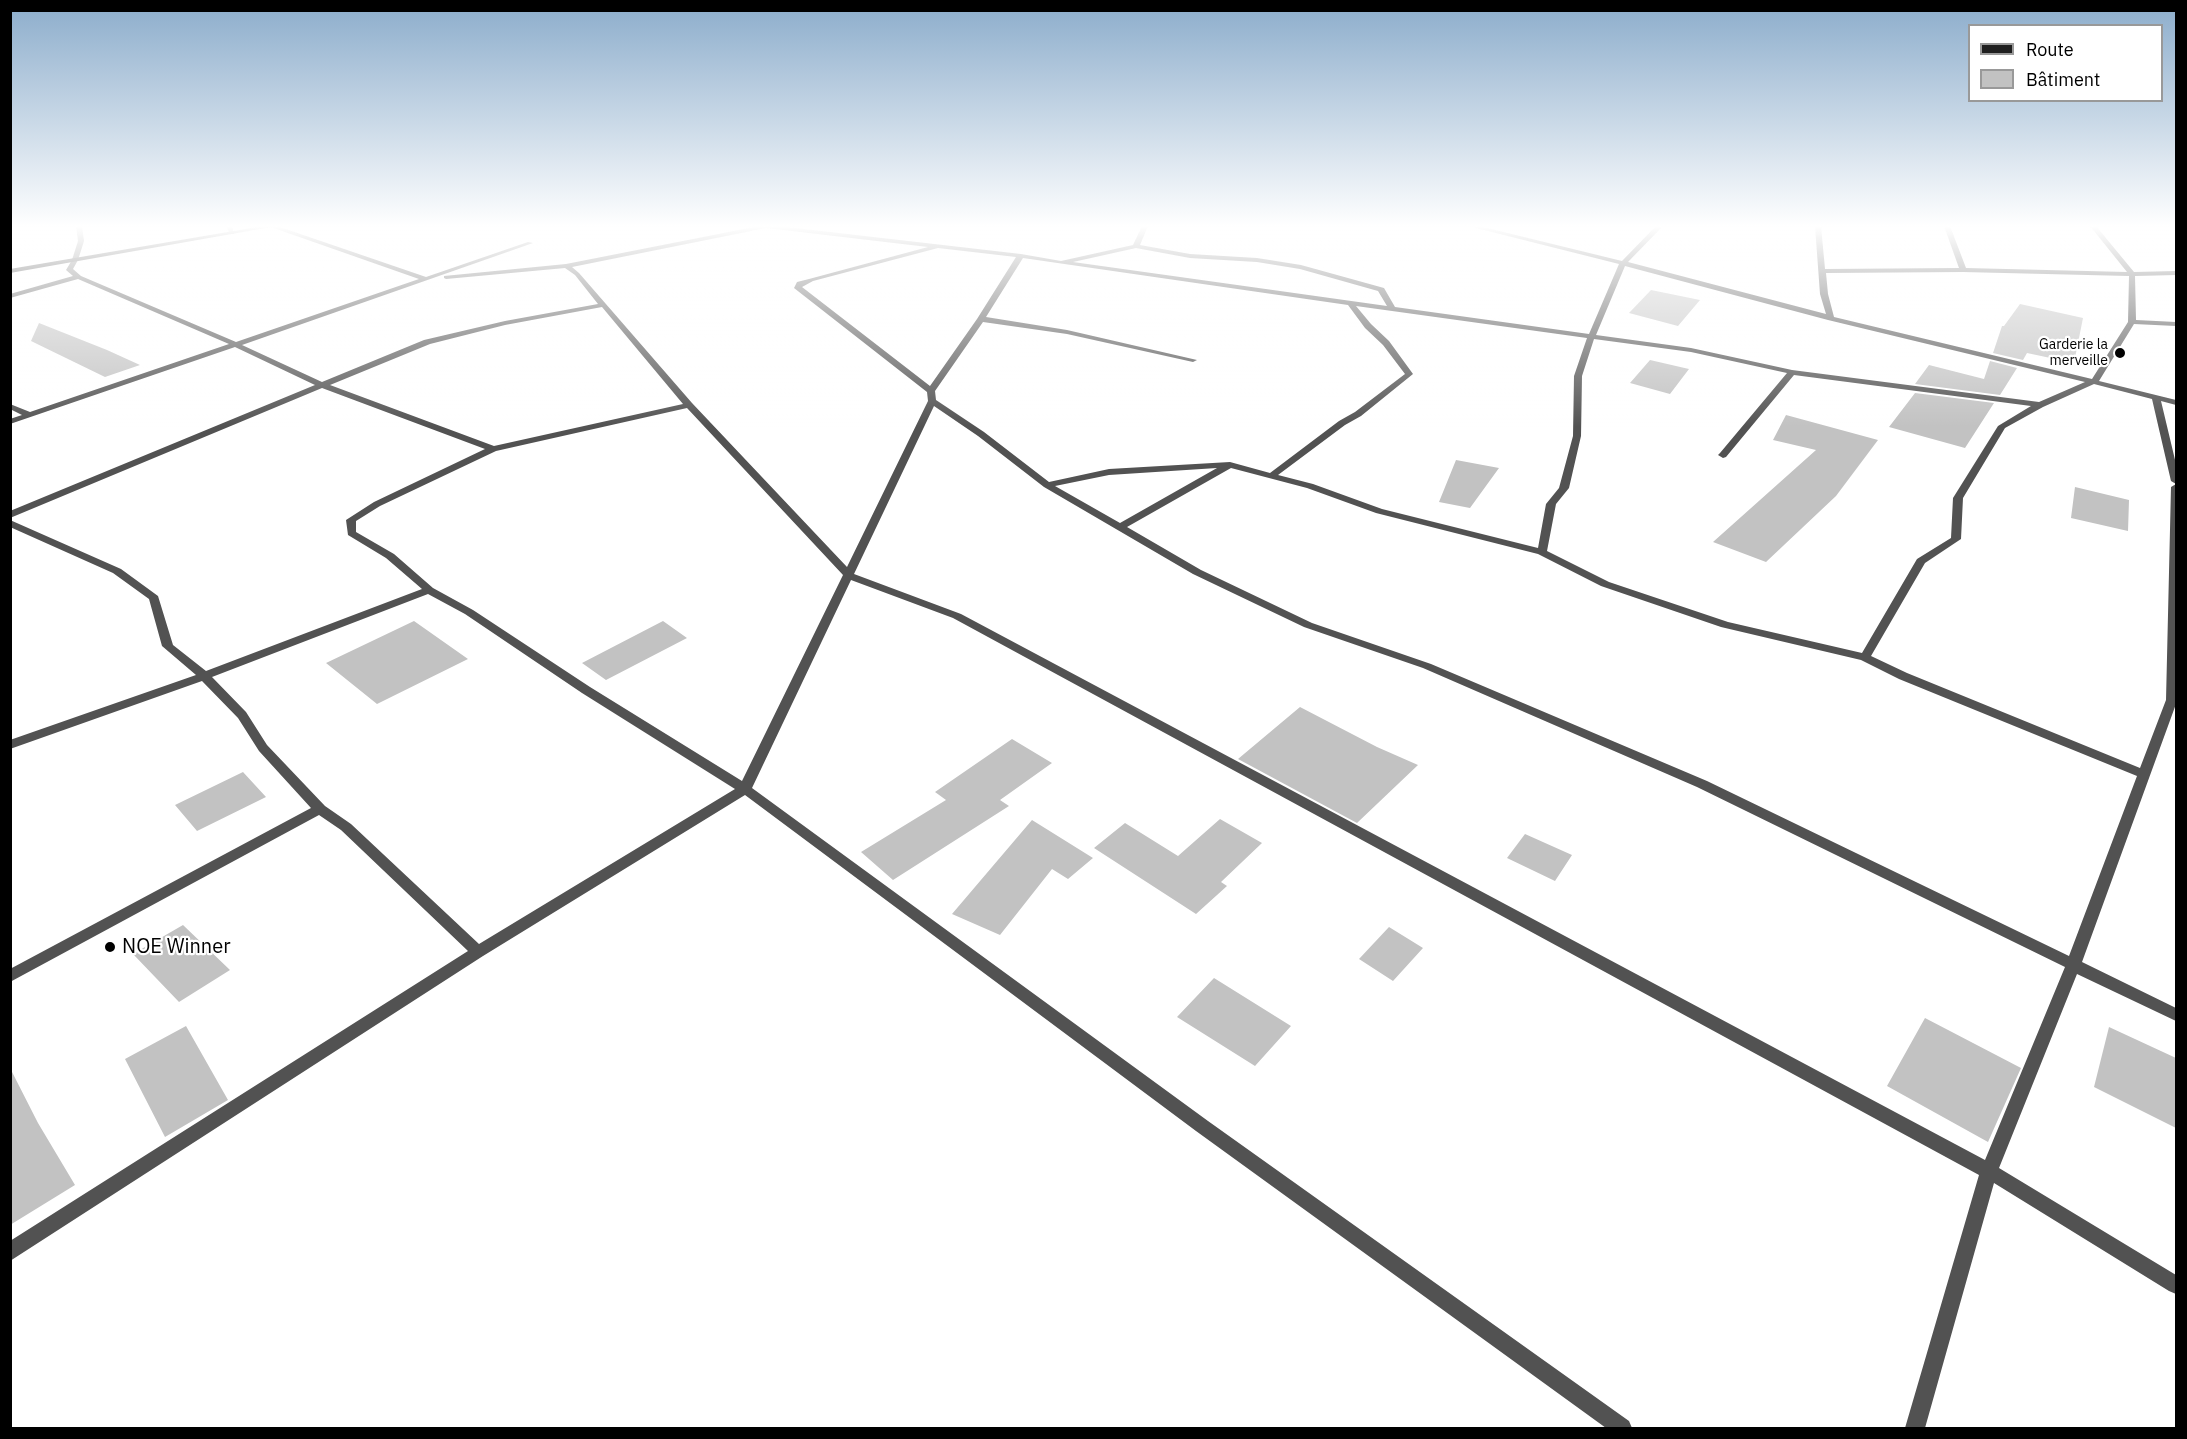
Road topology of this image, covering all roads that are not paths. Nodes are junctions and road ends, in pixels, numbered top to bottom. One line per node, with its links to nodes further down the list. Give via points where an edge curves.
1 (117, 293): 20 (street)
2 (383, 293): 20 (street)
3 (593, 293): 13 (street)
4 (804, 293): 25 (street)
5 (997, 293): 16 (street)
6 (1279, 293): 12 (street)
7 (1383, 293): 14 (street)
8 (1610, 293): 19 (street)
9 (1737, 293): 15 (street)
10 (1824, 293): 15 (street)
11 (2132, 293): 17 (street)
12 (1350, 303): 14 (street); 36 (street, via 1409,374)
13 (603, 305): 24 (street, via 427,342); 28 (street)
14 (1393, 309): 19 (street)
15 (1831, 318): 23 (street)
16 (981, 319): 21 (street, via 1067,332); 25 (street)
17 (2132, 322): 18 (street); 23 (street)
18 (2176, 324)
19 (1593, 335): 22 (street, via 1691,350); 43 (street, via 1578,376 1577,436 1564,488 1551,504)
20 (233, 343): 24 (street); 31 (street)
21 (1193, 360)
22 (1792, 372): 29 (street); 34 (street)
23 (2095, 381): 26 (street); 29 (street)
24 (321, 385): 33 (street); 40 (street)
25 (932, 396): 38 (street); 44 (street)
26 (2156, 397): 27 (street); 37 (street)
27 (2176, 402)
28 (688, 405): 33 (street); 44 (street)
29 (2040, 405): 46 (street, via 2002,426 1958,498 1956,539 1921,561)
30 (10, 406): 31 (street)
31 (29, 415): 32 (street)
32 (10, 422)
33 (494, 449): 45 (street, via 351,520 351,533 390,556)
34 (1723, 455)
35 (1230, 465): 36 (street); 38 (street, via 1109,472); 42 (street)
36 (1271, 476): 43 (street, via 1379,511)
37 (2176, 481)
38 (1047, 485): 42 (street)
39 (2176, 486): 48 (street)
40 (10, 515)
41 (10, 523): 47 (street, via 117,571 154,598 168,646)
42 (1119, 528): 54 (street, via 1197,572 1308,625 1427,666 1702,784)
43 (1542, 552): 46 (street, via 1605,584 1725,625)
44 (848, 575): 51 (street); 57 (street, via 957,616)
45 (429, 590): 47 (street); 51 (street)
46 (1865, 657): 50 (street)
47 (204, 676): 49 (street); 52 (street)
48 (2174, 700): 50 (street)
49 (10, 745)
50 (2144, 774): 54 (street)
51 (745, 789): 53 (street); 60 (street, via 1211,1133)
52 (320, 809): 53 (street, via 346,827); 55 (street)
53 (478, 952): 58 (street)
54 (2074, 963): 56 (street); 57 (street)
55 (10, 976)
56 (2176, 1015)
57 (1989, 1171): 59 (street); 61 (street)
58 (10, 1252)
59 (2176, 1285)
60 (1622, 1428)
61 (1915, 1428)

